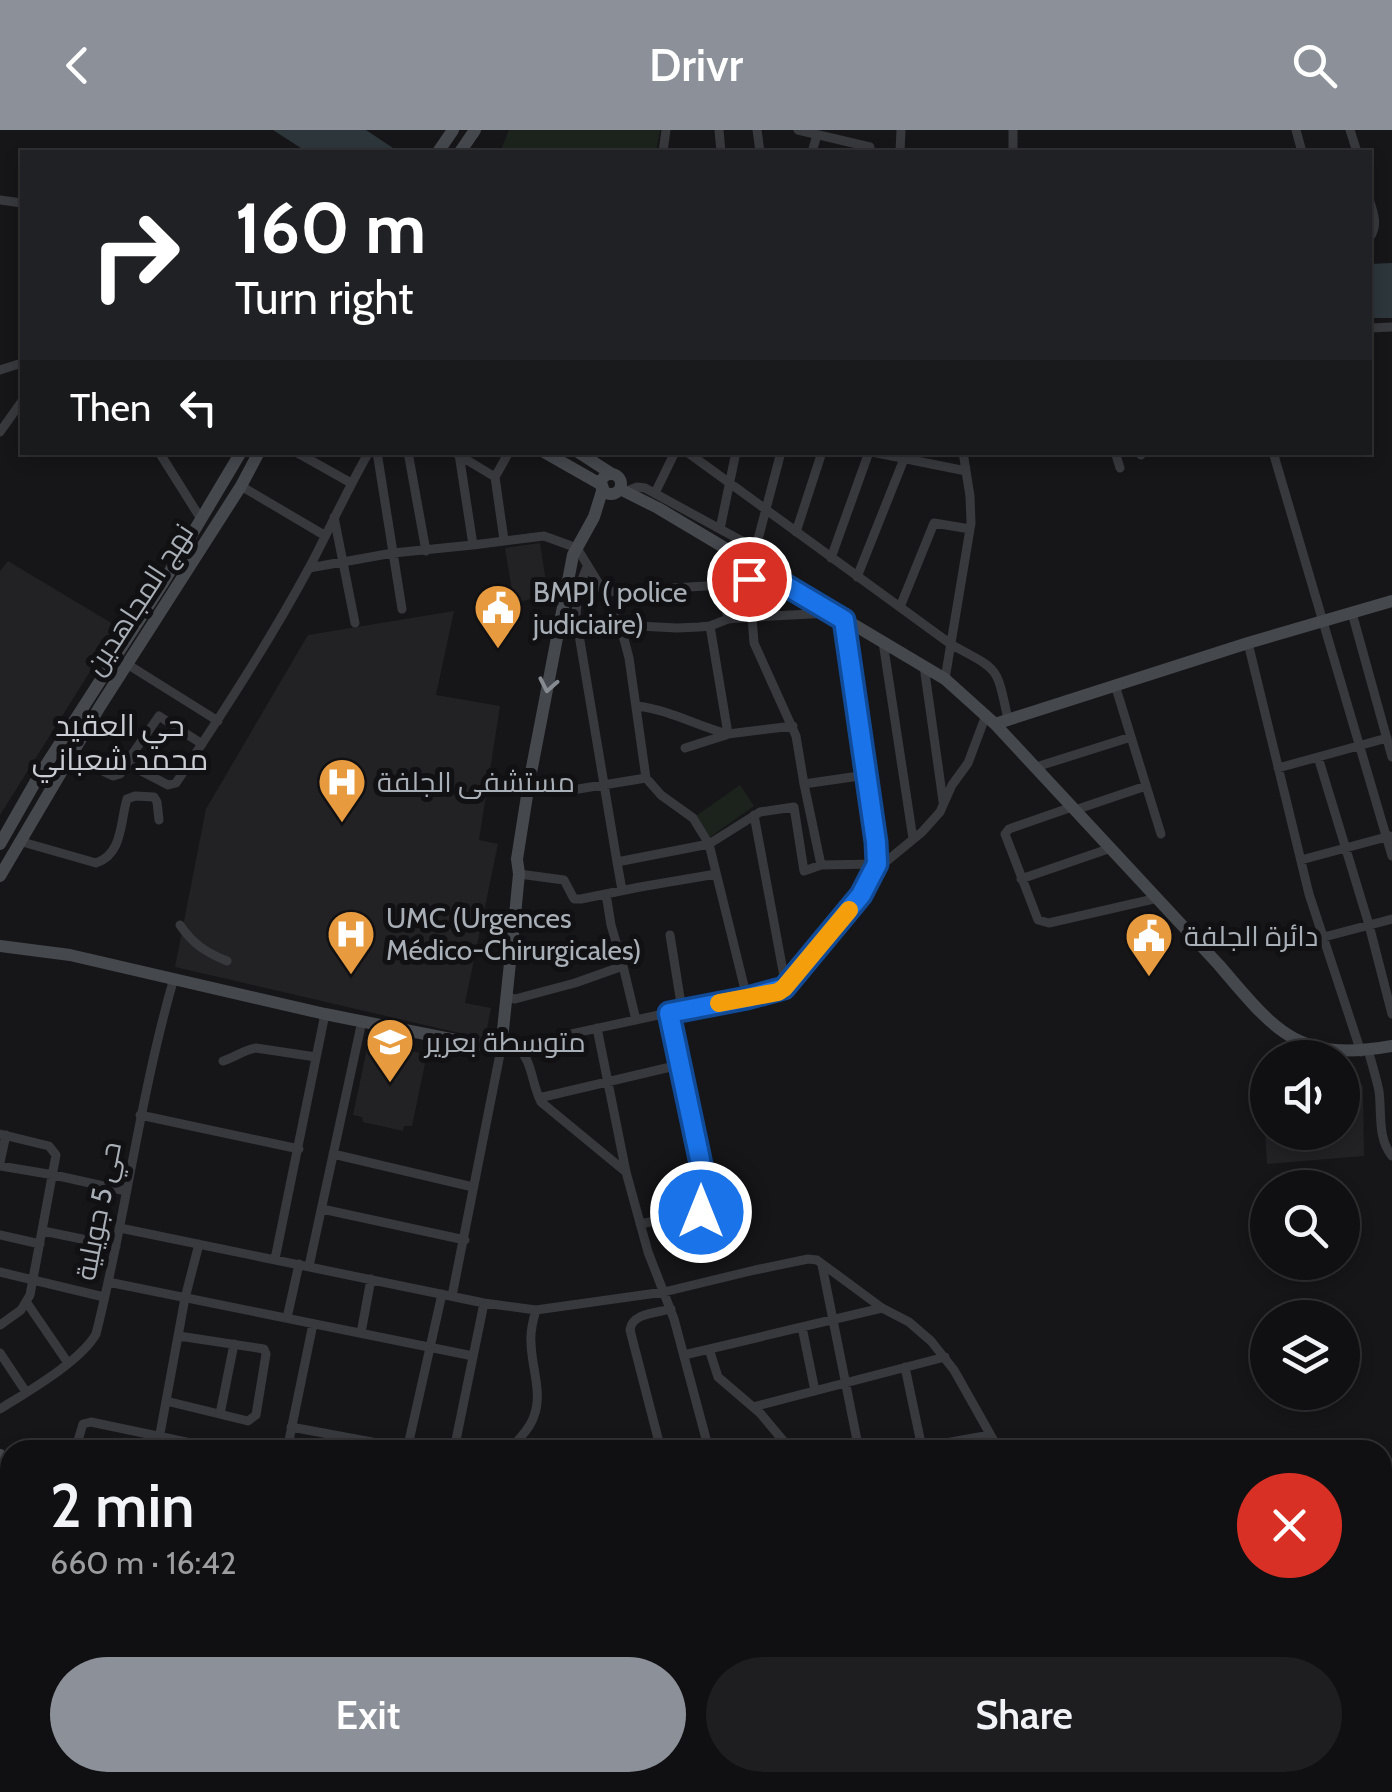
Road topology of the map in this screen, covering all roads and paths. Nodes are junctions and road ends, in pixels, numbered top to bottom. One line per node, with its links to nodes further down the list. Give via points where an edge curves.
1 (798, 130): 2 (street)
2 (817, 134): 3 (street); 4 (street)
3 (870, 147)
4 (813, 150)
5 (20, 404): 6 (street)
6 (0, 432)
7 (161, 455): 40 (street)
8 (240, 455): 40 (street, نهج المجاهدين)
9 (257, 455): 35 (street, نهج المجاهدين)
10 (301, 455): 33 (street)
11 (366, 455): 33 (street)
12 (378, 455): 49 (street)
13 (409, 455): 47 (street)
14 (457, 455): 46 (street)
15 (459, 455): 32 (street)
16 (507, 455): 32 (street)
17 (550, 455): 36 (street)
18 (581, 455): 36 (street)
19 (673, 455): 37 (street)
20 (691, 455): 34 (street)
21 (735, 455): 34 (street)
22 (779, 455): 38 (street)
23 (821, 455): 43 (street)
24 (869, 455): 50 (street)
25 (885, 455): 29 (street)
26 (963, 455): 31 (street)
27 (1116, 455): 30 (street)
28 (1275, 455): 66 (street)
29 (904, 459): 31 (street); 55 (street)
30 (1120, 468)
31 (966, 472): 42 (street)
32 (495, 478): 45 (street)
33 (350, 483): 39 (street)
34 (729, 484): 38 (street); 41 (street)
35 (241, 486): 44 (street); 73 (street, نهج المجاهدين)
36 (613, 487): 37 (street); 48 (street); 54 (street)
37 (654, 493): 41 (street)
38 (765, 510): 41 (street, via 754,545); 43 (street)
39 (334, 516): 44 (street); 51 (street)
40 (202, 519): 109 (street, نهج المجاهدين)
41 (720, 529)
42 (970, 529): 59 (street, via 932,525); 72 (street)
43 (796, 532): 50 (street)
44 (324, 535): 53 (street)
45 (504, 540): 46 (street); 48 (street, via 544,536)
46 (473, 545): 47 (street)
47 (426, 550): 49 (street)
48 (575, 552): 52 (street); 95 (street, one-way to 95)
49 (394, 554): 51 (street); 60 (street)
50 (831, 558): 55 (street)
51 (344, 562): 53 (street); 67 (street)
52 (587, 567): 57 (street); 96 (street, via 576,618)
53 (308, 568): 79 (street)
54 (760, 570): 56 (street, via 745,583); 61 (street)
55 (858, 577): 59 (street)
56 (722, 586): 57 (street); 64 (street)
57 (604, 592): 68 (street)
58 (1392, 601): 62 (street)
59 (900, 607): 72 (street)
60 (402, 609)
61 (832, 613): 63 (street); 65 (street)
62 (1352, 613): 66 (street); 83 (street)
63 (752, 617): 64 (street); 80 (street, via 756,650)
64 (728, 619): 69 (street)
65 (844, 620): 70 (street); 93 (street)
66 (1323, 621): 71 (street); 85 (street)
67 (355, 622)
68 (618, 625): 69 (street); 77 (street)
69 (710, 626): 81 (street)
70 (883, 642): 74 (street); 107 (street)
71 (1248, 643): 76 (street); 92 (street)
72 (952, 645): 75 (street); 78 (street, via 998,676)
73 (127, 664): 79 (street); 87 (street, نهج المجاهدين)
74 (924, 666): 75 (street); 100 (street)
75 (945, 679): 78 (street)
76 (1114, 685): 78 (street); 82 (street)
77 (637, 706): 81 (street); 94 (street)
78 (996, 719): 91 (street); 100 (street)
79 (218, 721): 84 (street)
80 (793, 726): 81 (street); 97 (street)
81 (728, 734): 86 (street)
82 (1131, 737): 91 (street); 98 (street)
83 (1387, 738): 85 (street); 88 (street)
84 (202, 744): 90 (street, via 171,786); 90 (street, via 159,716)
85 (1360, 745): 89 (street); 106 (street)
86 (685, 748)
87 (70, 756): 90 (street, via 114,776); 108 (street, نهج المجاهدين)
88 (1392, 756)
89 (1318, 757): 92 (street); 112 (street)
90 (126, 763)
91 (1036, 767): 102 (street)
92 (1278, 768): 114 (street)
93 (866, 775): 97 (street); 116 (street)
94 (646, 778): 96 (street); 110 (street, via 693,818)
95 (529, 783): 96 (street, via 566,791); 118 (street)
96 (604, 784): 115 (street)
97 (804, 784): 99 (street)
98 (1146, 786): 102 (street); 105 (street)
99 (808, 806): 101 (street); 117 (street)
100 (944, 806): 107 (street)
101 (794, 808): 103 (street); 117 (street, via 804,871)
102 (1074, 809): 111 (street); 121 (street, via 1006,831)
103 (754, 815): 110 (street); 136 (street)
104 (159, 820): 108 (street, via 154,797 127,799 115,850 101,862)
105 (1161, 834)
106 (1389, 836): 112 (street); 113 (street)
107 (914, 839): 116 (street)
108 (18, 841): 120 (street, نهج المجاهدين)
109 (0, 844)
110 (708, 844): 115 (street); 119 (street)
111 (1111, 848): 121 (street); 124 (street)
112 (1345, 848): 114 (street); 127 (street)
113 (1392, 856)
114 (1300, 860): 130 (street)
115 (617, 862): 122 (street)
116 (877, 864): 117 (street); 136 (street, via 861,895)
117 (821, 865)
118 (518, 874): 123 (street, via 564,880 574,899); 137 (street)
119 (716, 874): 122 (street); 138 (street)
120 (0, 876)
121 (1020, 879): 124 (street, via 1042,923)
122 (622, 890): 123 (street)
123 (606, 894): 134 (street)
124 (1158, 898): 149 (street, via 1274,1026 1318,1049)
125 (1392, 918): 127 (street)
126 (180, 925): 133 (street, via 201,950)
127 (1369, 925): 130 (street); 140 (street)
128 (670, 935): 139 (street)
129 (0, 936): 132 (street)
130 (1324, 937): 149 (street)
131 (0, 946): 132 (street)
132 (28, 948): 135 (street)
133 (226, 961)
134 (623, 966): 137 (street); 143 (street)
135 (174, 978): 142 (street); 157 (street, حي 5 جويلية)
136 (786, 986): 138 (street)
137 (506, 997): 148 (street)
138 (747, 998): 139 (street)
139 (682, 1010): 141 (street)
140 (1392, 1010)
141 (669, 1013): 143 (street); 152 (street)
142 (325, 1014): 144 (street); 150 (street)
143 (636, 1020): 145 (street)
144 (362, 1021): 148 (street); 161 (street)
145 (597, 1028): 146 (street); 153 (street)
146 (516, 1046): 148 (street); 156 (street, via 530,1064)
147 (1392, 1046): 149 (street)
148 (501, 1050): 166 (street)
149 (1365, 1051): 155 (street)
150 (316, 1057): 151 (street, via 256,1048); 160 (street)
151 (224, 1061)
152 (680, 1065): 153 (street); 169 (street, via 708,1207)
153 (608, 1081): 156 (street); 164 (street)
154 (1392, 1092): 155 (street)
155 (1380, 1096): 159 (street)
156 (539, 1098): 164 (street)
157 (140, 1115): 160 (street); 167 (street, حي 5 جويلية)
158 (3, 1134): 163 (street); 165 (street, حي 5 جويلية, via 52,1147)
159 (1388, 1134): 162 (street)
160 (299, 1149): 177 (street)
161 (334, 1154): 166 (street); 168 (street)
162 (1392, 1156)
163 (0, 1164): 165 (street)
164 (626, 1172): 169 (street)
165 (54, 1175): 167 (street); 171 (street, حي 5 جويلية)
166 (473, 1187): 173 (street)
167 (126, 1192): 170 (street, حي 5 جويلية)
168 (322, 1209): 173 (street); 179 (street)
169 (640, 1224): 184 (street)
170 (120, 1228): 175 (street); 176 (street, حي 5 جويلية)
171 (43, 1232): 174 (street, حي 5 جويلية); 176 (street)
172 (0, 1235): 174 (street)
173 (464, 1240): 185 (street)
174 (40, 1244): 181 (street, حي 5 جويلية)
175 (199, 1244): 177 (street); 187 (street)
176 (116, 1246): 183 (street, حي 5 جويلية)
177 (275, 1259): 179 (street)
178 (821, 1262): 184 (street, via 808,1259); 190 (street); 194 (street)
179 (304, 1265): 182 (street); 193 (street)
180 (0, 1272): 181 (street)
181 (33, 1278): 186 (street); 189 (street, حي 5 جويلية)
182 (371, 1279): 185 (street); 198 (street)
183 (108, 1282): 186 (street, حي 5 جويلية); 187 (street)
184 (664, 1292): 191 (street); 192 (street)
185 (447, 1295): 188 (street); 201 (street)
186 (104, 1297): 207 (street, حي 5 جويلية, via 91,1344)
187 (185, 1298): 193 (street); 199 (street)
188 (484, 1302): 192 (street); 205 (street)
189 (26, 1303): 196 (street); 207 (street)
190 (882, 1308): 194 (street); 206 (street, via 921,1331)
191 (671, 1309): 204 (street); 227 (street, via 630,1324)
192 (536, 1310): 226 (street, via 530,1344 536,1407)
193 (287, 1318): 195 (street)
194 (833, 1320): 197 (street); 209 (street)
195 (312, 1324): 198 (street); 216 (street)
196 (0, 1325)
197 (802, 1327): 202 (street); 210 (street)
198 (361, 1333): 201 (street)
199 (179, 1336): 200 (street); 212 (street)
200 (234, 1344): 215 (street); 215 (street, via 265,1351 256,1415 248,1421)
201 (430, 1347): 205 (street); 224 (street)
202 (708, 1350): 204 (street); 213 (street, via 724,1385)
203 (0, 1353): 211 (street)
204 (684, 1355): 228 (street)
205 (473, 1356): 225 (street)
206 (945, 1357): 208 (street); 217 (street)
207 (68, 1363): 211 (street, حي 5 جويلية)
208 (905, 1368): 209 (street); 231 (street)
209 (845, 1384): 210 (street); 230 (street)
210 (815, 1390): 213 (street)
211 (26, 1392): 214 (street, حي 5 جويلية)
212 (166, 1401): 215 (street); 218 (street)
213 (753, 1407): 229 (street)
214 (0, 1409)
215 (220, 1414)
216 (291, 1427): 222 (street); 223 (street)
217 (990, 1435): 232 (street); 233 (street)
218 (159, 1436): 219 (street, via 86,1422); 220 (street); 221 (street)
219 (78, 1440)
220 (158, 1440)
221 (178, 1440)
222 (289, 1440)
223 (358, 1440)
224 (412, 1440)
225 (456, 1440)
226 (519, 1440)
227 (658, 1440)
228 (707, 1440)
229 (782, 1440)
230 (857, 1440)
231 (924, 1440)
232 (965, 1440)
233 (993, 1440)

